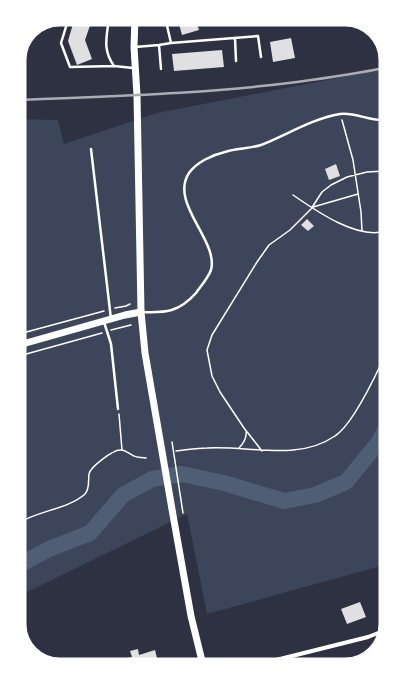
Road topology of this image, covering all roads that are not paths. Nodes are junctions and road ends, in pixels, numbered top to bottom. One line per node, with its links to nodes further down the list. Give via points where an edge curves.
1 (67, 24): 11 (lane, via 61,43 70,68)
2 (108, 24): 11 (lane, via 105,47)
3 (135, 24): 8 (main road)
4 (167, 24): 6 (lane)
5 (235, 38): 6 (lane); 9 (lane, via 258,36); 10 (lane)
6 (171, 43): 7 (lane)
7 (160, 45): 8 (lane); 13 (lane)
8 (134, 47): 12 (main road)
9 (261, 57)
10 (236, 61)
11 (114, 66): 12 (lane)
12 (136, 68): 16 (main road)
13 (161, 69)
14 (381, 120): 16 (lane, via 355,114 340,114 314,121 259,146 224,152 201,162 190,173 184,185 186,200 210,253 211,269 202,286 189,301 164,312)
15 (91, 148): 17 (lane, via 110,309)
16 (141, 312): 17 (main road); 21 (main road, via 145,353 173,516)
17 (107, 320): 18 (main road); 19 (lane)
18 (24, 344)
19 (118, 408)
20 (380, 632): 22 (street)
21 (202, 660)
22 (276, 660)

